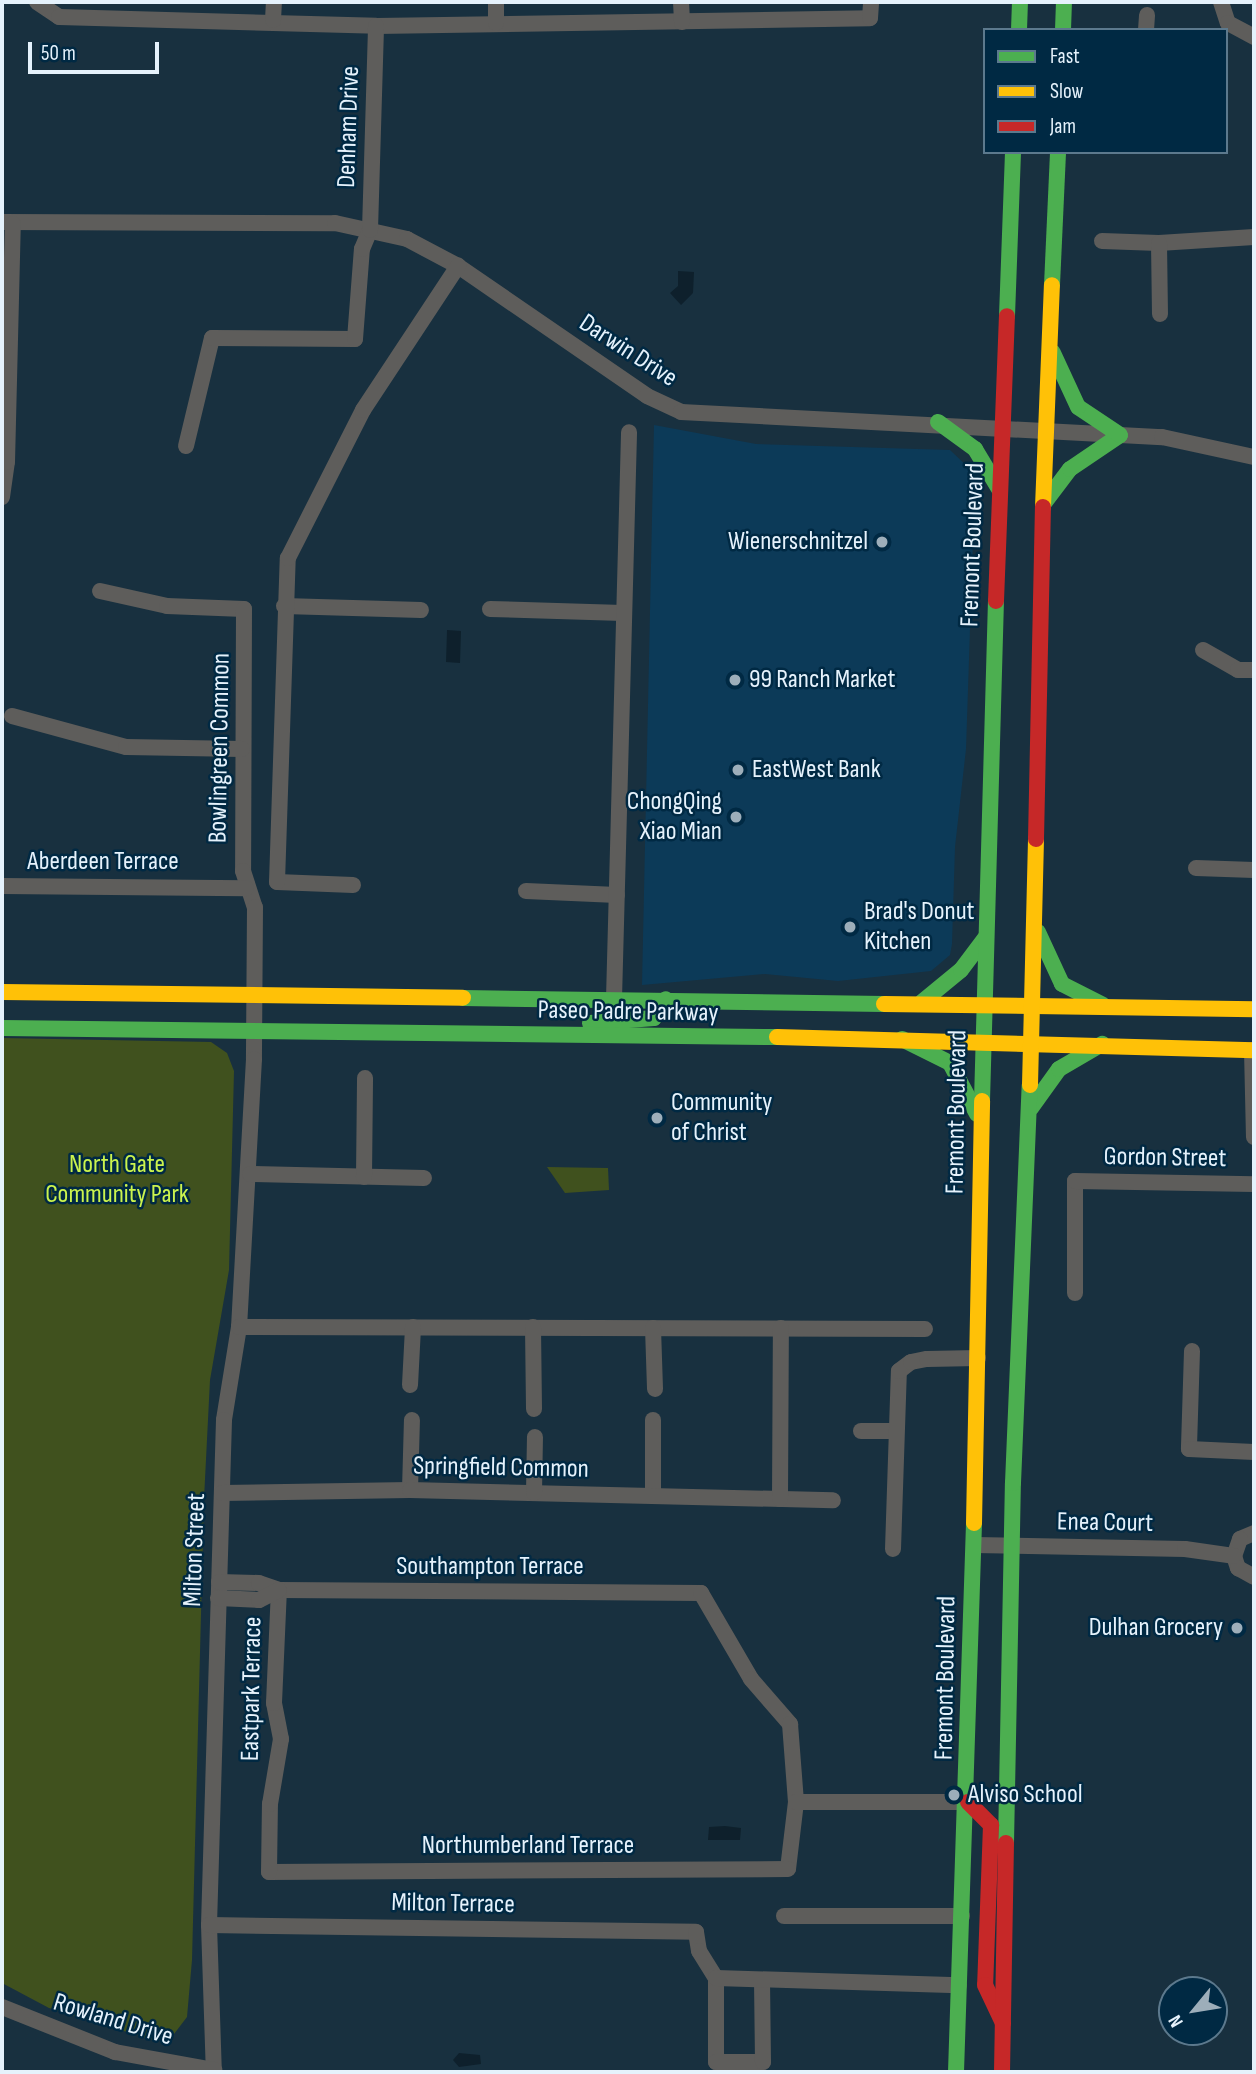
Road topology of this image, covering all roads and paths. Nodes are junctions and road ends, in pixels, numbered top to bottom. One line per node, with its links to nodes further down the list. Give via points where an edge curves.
1 (274, 2): 9 (street)
2 (496, 2): 11 (street)
3 (681, 2): 10 (street)
4 (1020, 2): 13 (main road)
5 (1064, 2): 14 (main road)
6 (1221, 2): 15 (street, via 1228,23)
7 (38, 4): 9 (street, via 59,16)
8 (870, 10): 10 (street)
9 (273, 20): 12 (street)
10 (682, 22): 11 (street)
11 (496, 23): 12 (street)
12 (376, 26): 19 (street, Denham Drive)
13 (1019, 28)
14 (1063, 28)
15 (1254, 37)
16 (1013, 154): 27 (main road, Fremont Boulevard)
17 (1058, 154): 25 (main road)
18 (8, 223): 19 (street, Darwin Drive, via 335,223); 34 (street, via 7,461)
19 (370, 230): 23 (street, Darwin Drive, via 407,239); 31 (street, Denham Drive, via 362,249 355,339 212,338)
20 (1254, 237): 22 (street)
21 (1102, 241): 22 (street)
22 (1159, 243): 24 (street)
23 (458, 266): 26 (street, Darwin Drive, via 647,396 681,412); 37 (street, via 363,410 342,451 288,558)
24 (1160, 314)
25 (1049, 345): 28 (main road); 30 (main road, via 1078,407)
26 (938, 422): 27 (street, Darwin Drive); 33 (main road, via 975,449)
27 (1000, 426): 28 (street, Darwin Drive); 33 (main road, Fremont Boulevard)
28 (1045, 429): 30 (street, Darwin Drive); 35 (main road)
29 (629, 432): 40 (street)
30 (1121, 435): 32 (street, Darwin Drive, via 1162,437); 35 (main road, via 1070,469)
31 (186, 446)
32 (1254, 457)
33 (999, 489): 53 (main road, Fremont Boulevard)
34 (2, 497)
35 (1045, 502): 52 (main road)
36 (100, 591): 44 (street, Bowlingreen Common, via 167,606 244,609)
37 (284, 606): 39 (street); 48 (street, via 277,881)
38 (490, 609): 40 (street)
39 (421, 610)
40 (623, 613): 51 (street)
41 (1203, 650): 42 (street, via 1238,670)
42 (1254, 670)
43 (12, 716): 44 (street, via 126,747)
44 (242, 749): 49 (street, Bowlingreen Common)
45 (1196, 868): 46 (street)
46 (1254, 870)
47 (2, 886): 49 (street, Aberdeen Terrace)
48 (353, 886)
49 (246, 888): 55 (street, Bowlingreen Common, via 255,907)
50 (526, 891): 51 (street)
51 (617, 895): 56 (street)
52 (1035, 923): 60 (main road); 61 (main road, via 1062,984)
53 (985, 938): 58 (main road, via 961,971); 59 (main road, Fremont Boulevard)
54 (2, 992): 55 (main road, Paseo Padre Parkway)
55 (255, 993): 56 (main road, Paseo Padre Parkway); 64 (street, Bowlingreen Common)
56 (614, 999): 57 (main road, Paseo Padre Parkway)
57 (666, 999): 58 (main road, Paseo Padre Parkway); 65 (main road, via 654,1018 582,1024)
58 (922, 1002): 59 (main road, Paseo Padre Parkway)
59 (983, 1003): 60 (main road, Paseo Padre Parkway); 67 (main road, Fremont Boulevard)
60 (1032, 1004): 61 (main road, Paseo Padre Parkway); 68 (main road)
61 (1103, 1005): 62 (main road, Paseo Padre Parkway)
62 (1254, 1009)
63 (2, 1028): 64 (main road, Paseo Padre Parkway)
64 (254, 1031): 65 (main road, Paseo Padre Parkway); 75 (street, Milton Street)
65 (532, 1036): 66 (main road, Paseo Padre Parkway)
66 (902, 1039): 67 (main road, Paseo Padre Parkway); 73 (main road, via 950,1063)
67 (982, 1039): 68 (main road, Paseo Padre Parkway); 73 (main road, Fremont Boulevard)
68 (1032, 1041): 69 (main road, Paseo Padre Parkway); 72 (main road)
69 (1102, 1044): 70 (main road, Paseo Padre Parkway); 72 (main road, via 1059,1069)
70 (1253, 1050): 74 (street)
71 (365, 1078): 76 (street)
72 (1029, 1112): 105 (main road)
73 (981, 1124): 87 (main road, Fremont Boulevard)
74 (1254, 1137)
75 (250, 1174): 76 (street); 80 (street, Milton Street)
76 (364, 1177): 77 (street)
77 (424, 1178)
78 (1254, 1184): 79 (street, Gordon Street, via 1075,1181)
79 (1074, 1293)
80 (239, 1327): 81 (street); 98 (street, Milton Street, via 224,1420)
81 (413, 1327): 82 (street); 88 (street)
82 (533, 1328): 83 (street); 90 (street)
83 (653, 1328): 84 (street); 89 (street)
84 (780, 1328): 85 (street); 101 (street)
85 (925, 1329)
86 (1192, 1351): 96 (street, via 1189,1449)
87 (978, 1358): 94 (street, via 927,1359 904,1366 896,1382); 104 (main road, Fremont Boulevard)
88 (410, 1385)
89 (655, 1389)
90 (534, 1409)
91 (412, 1420): 97 (street)
92 (653, 1420): 100 (street)
93 (861, 1431): 94 (street)
94 (896, 1431): 106 (street)
95 (535, 1437): 99 (street)
96 (1254, 1452)
97 (410, 1490): 98 (street, Springfield Common); 99 (street, Springfield Common)
98 (222, 1493): 109 (street, Milton Street)
99 (534, 1493): 100 (street, Springfield Common)
100 (653, 1496): 101 (street, Springfield Common)
101 (780, 1499): 102 (street, Springfield Common)
102 (833, 1500)
103 (1254, 1533): 107 (street, via 1240,1539)
104 (974, 1545): 105 (street, Enea Court); 112 (main road, Fremont Boulevard)
105 (1012, 1546): 107 (street, Enea Court, via 1185,1549); 121 (main road)
106 (892, 1549)
107 (1234, 1556): 108 (street, via 1238,1568)
108 (1254, 1577)
109 (218, 1590): 110 (street, Southampton Terrace, via 259,1600); 116 (street, Milton Street)
110 (279, 1590): 111 (street, Southampton Terrace, via 701,1593 751,1679 790,1724); 113 (street, Eastpark Terrace, via 274,1703 281,1739 270,1804)
111 (796, 1802): 112 (street); 113 (street, Northumberland Terrace, via 788,1868)
112 (968, 1802): 115 (main road, Fremont Boulevard); 121 (main road, via 990,1825 985,1985)
113 (269, 1872)
114 (784, 1916): 115 (street)
115 (962, 1916): 119 (main road, Fremont Boulevard)
116 (209, 1925): 117 (street, Milton Terrace, via 696,1932 699,1951); 122 (street, Milton Street)
117 (716, 1978): 118 (street); 118 (street, via 716,2062 763,2063)
118 (762, 1981): 119 (street)
119 (959, 1985): 123 (main road, Fremont Boulevard)
120 (2, 2007): 122 (street, Rowland Drive, via 115,2052)
121 (1003, 2024): 124 (main road)
122 (214, 2071)
123 (956, 2072)
124 (1002, 2072)

